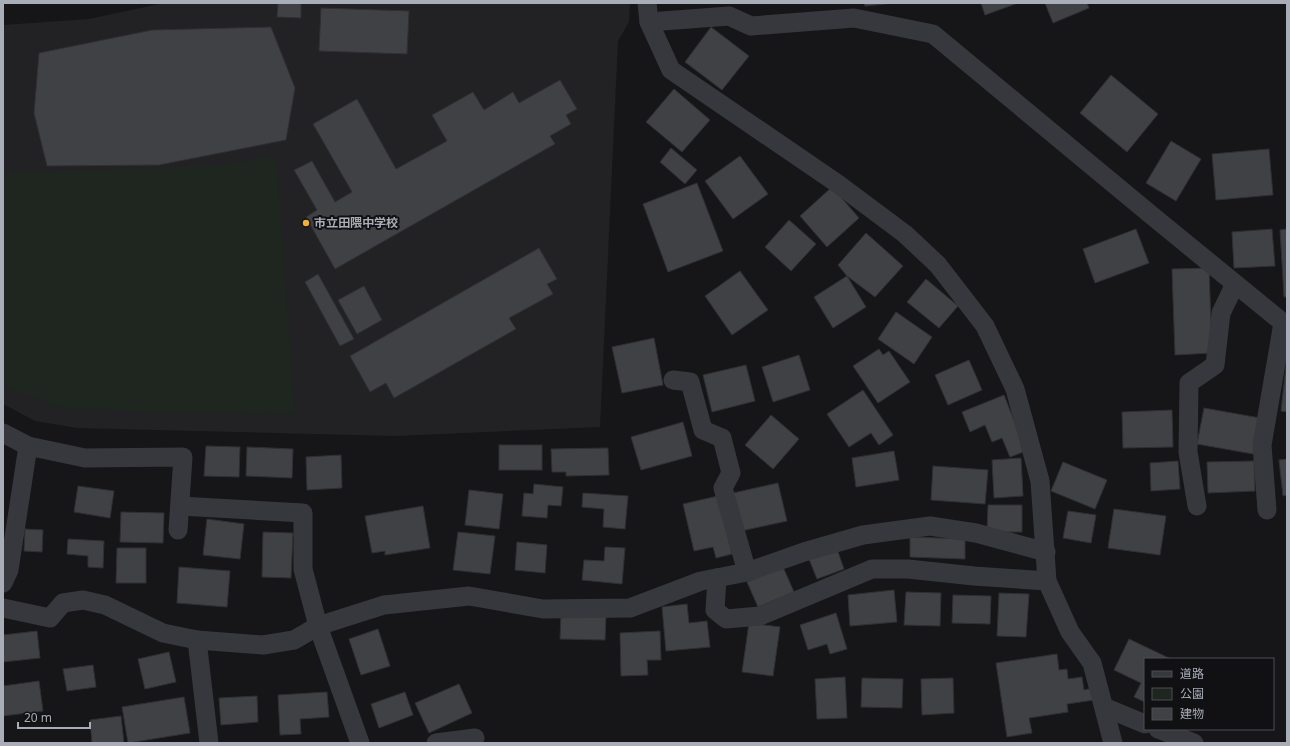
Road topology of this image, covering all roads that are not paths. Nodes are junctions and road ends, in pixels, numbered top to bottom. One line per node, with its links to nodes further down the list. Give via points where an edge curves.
1 (647, 3): 3 (street)
2 (731, 10): 3 (street); 4 (street, via 751,26 854,18 933,34)
3 (649, 22): 13 (street, via 671,70 832,180 905,234 938,264 985,326 1015,389 1040,481)
4 (1235, 284): 5 (street); 10 (street, via 1221,313 1215,365 1188,383 1188,452)
5 (1285, 324): 11 (street, via 1262,445)
6 (673, 380): 14 (street, via 690,382 703,430 722,438 731,473 723,488)
7 (3, 433): 8 (street)
8 (28, 446): 9 (street, via 85,458 183,457); 17 (street, via 9,570)
9 (180, 506): 12 (street); 19 (street, via 303,513 303,569)
10 (1197, 506)
11 (1267, 510)
12 (178, 530)
13 (1046, 552): 14 (street, via 976,533 930,526 862,534); 16 (street)
14 (747, 572): 15 (street)
15 (717, 578): 16 (street, via 715,610 726,619 760,616 872,569 908,569); 19 (street, via 701,581 630,608 543,609 469,596 384,605)
16 (1047, 581): 21 (street, via 1070,632 1092,663)
17 (3, 583)
18 (3, 608): 20 (street, via 50,618 63,603 83,600 105,605 163,633)
19 (318, 626): 20 (street, via 294,640 263,645); 26 (street)
20 (197, 640): 25 (street)
21 (1104, 707): 22 (street); 28 (street)
22 (1144, 724)
23 (1161, 730): 29 (street)
24 (475, 738): 27 (street)
25 (209, 743)
26 (360, 743)
27 (436, 743)
28 (1112, 743)
29 (1194, 743)

